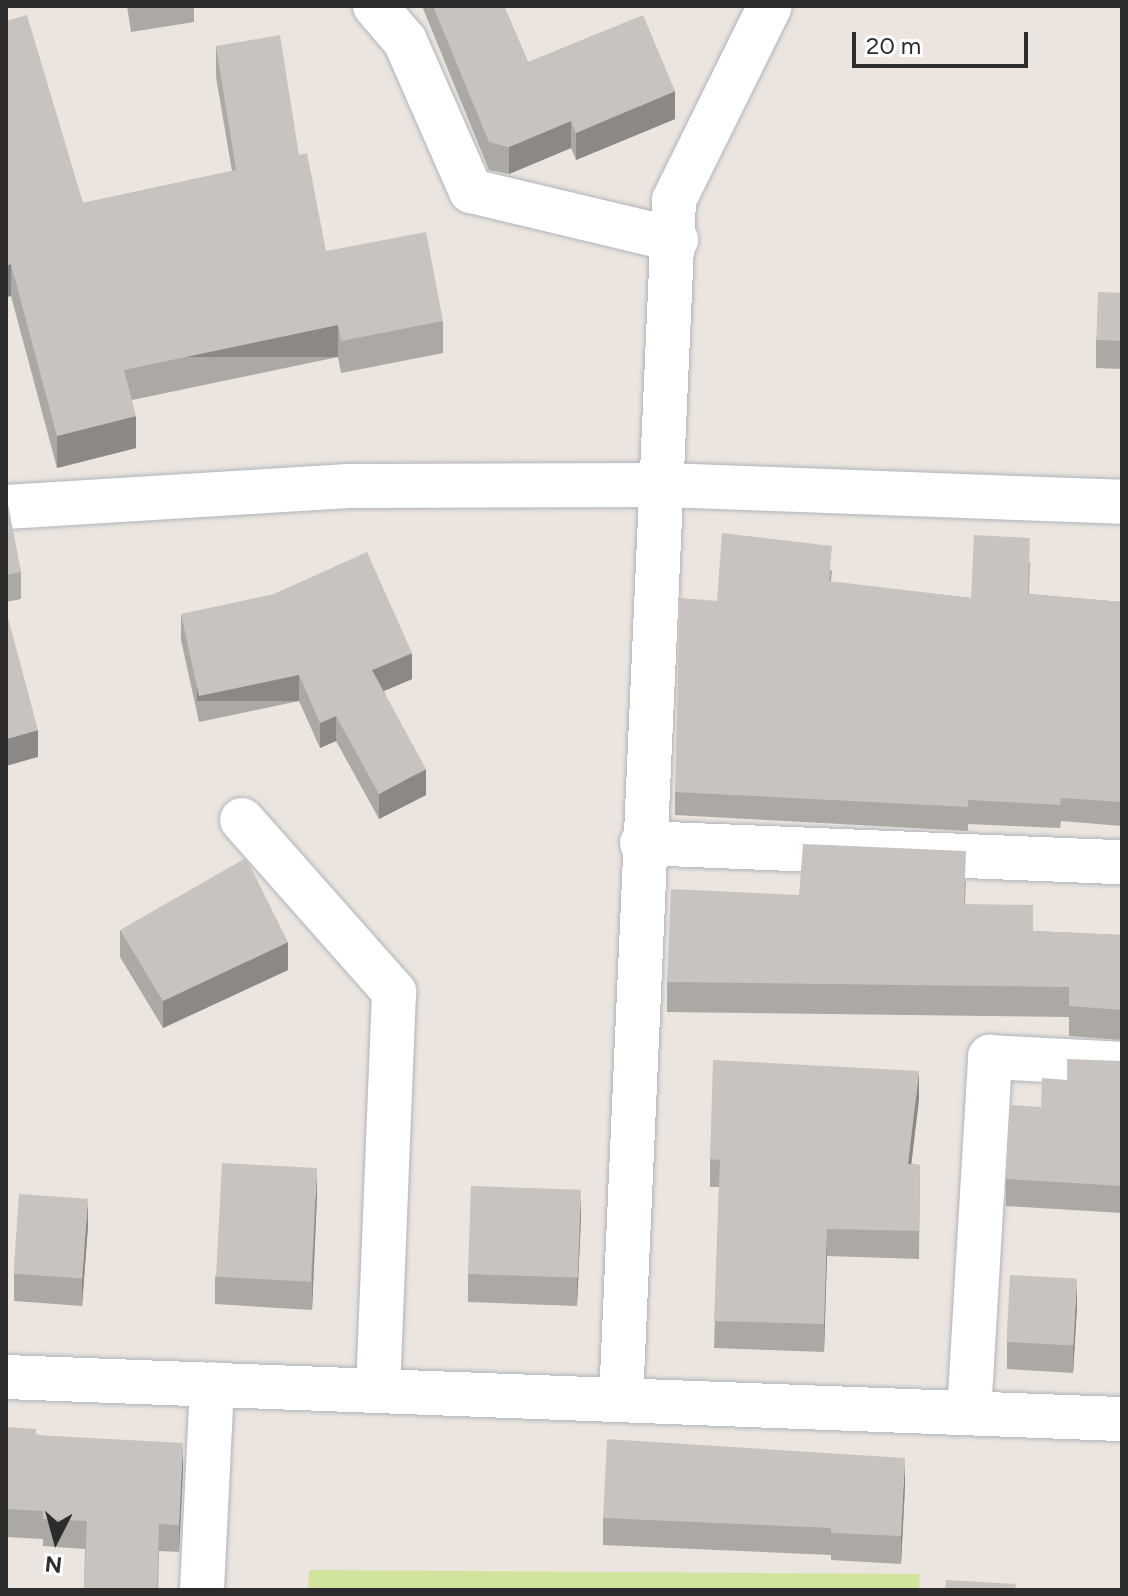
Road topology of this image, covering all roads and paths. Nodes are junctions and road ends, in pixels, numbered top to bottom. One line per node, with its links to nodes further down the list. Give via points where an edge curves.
1 (375, 6): 3 (street, via 405,41 471,191)
2 (770, 6): 3 (street, via 674,200)
3 (676, 240): 4 (street)
4 (664, 485): 5 (street); 6 (street, via 348,486); 8 (street)
5 (1122, 502)
6 (6, 507)
7 (242, 820): 13 (street, via 394,992)
8 (642, 843): 9 (street); 14 (street)
9 (1122, 862)
10 (1122, 1064): 15 (street, via 990,1057)
11 (6, 1377): 12 (street)
12 (212, 1384): 13 (street); 17 (street)
13 (378, 1391): 14 (street)
14 (621, 1400): 15 (street)
15 (969, 1413): 16 (street)
16 (1122, 1419)
17 (202, 1590)

